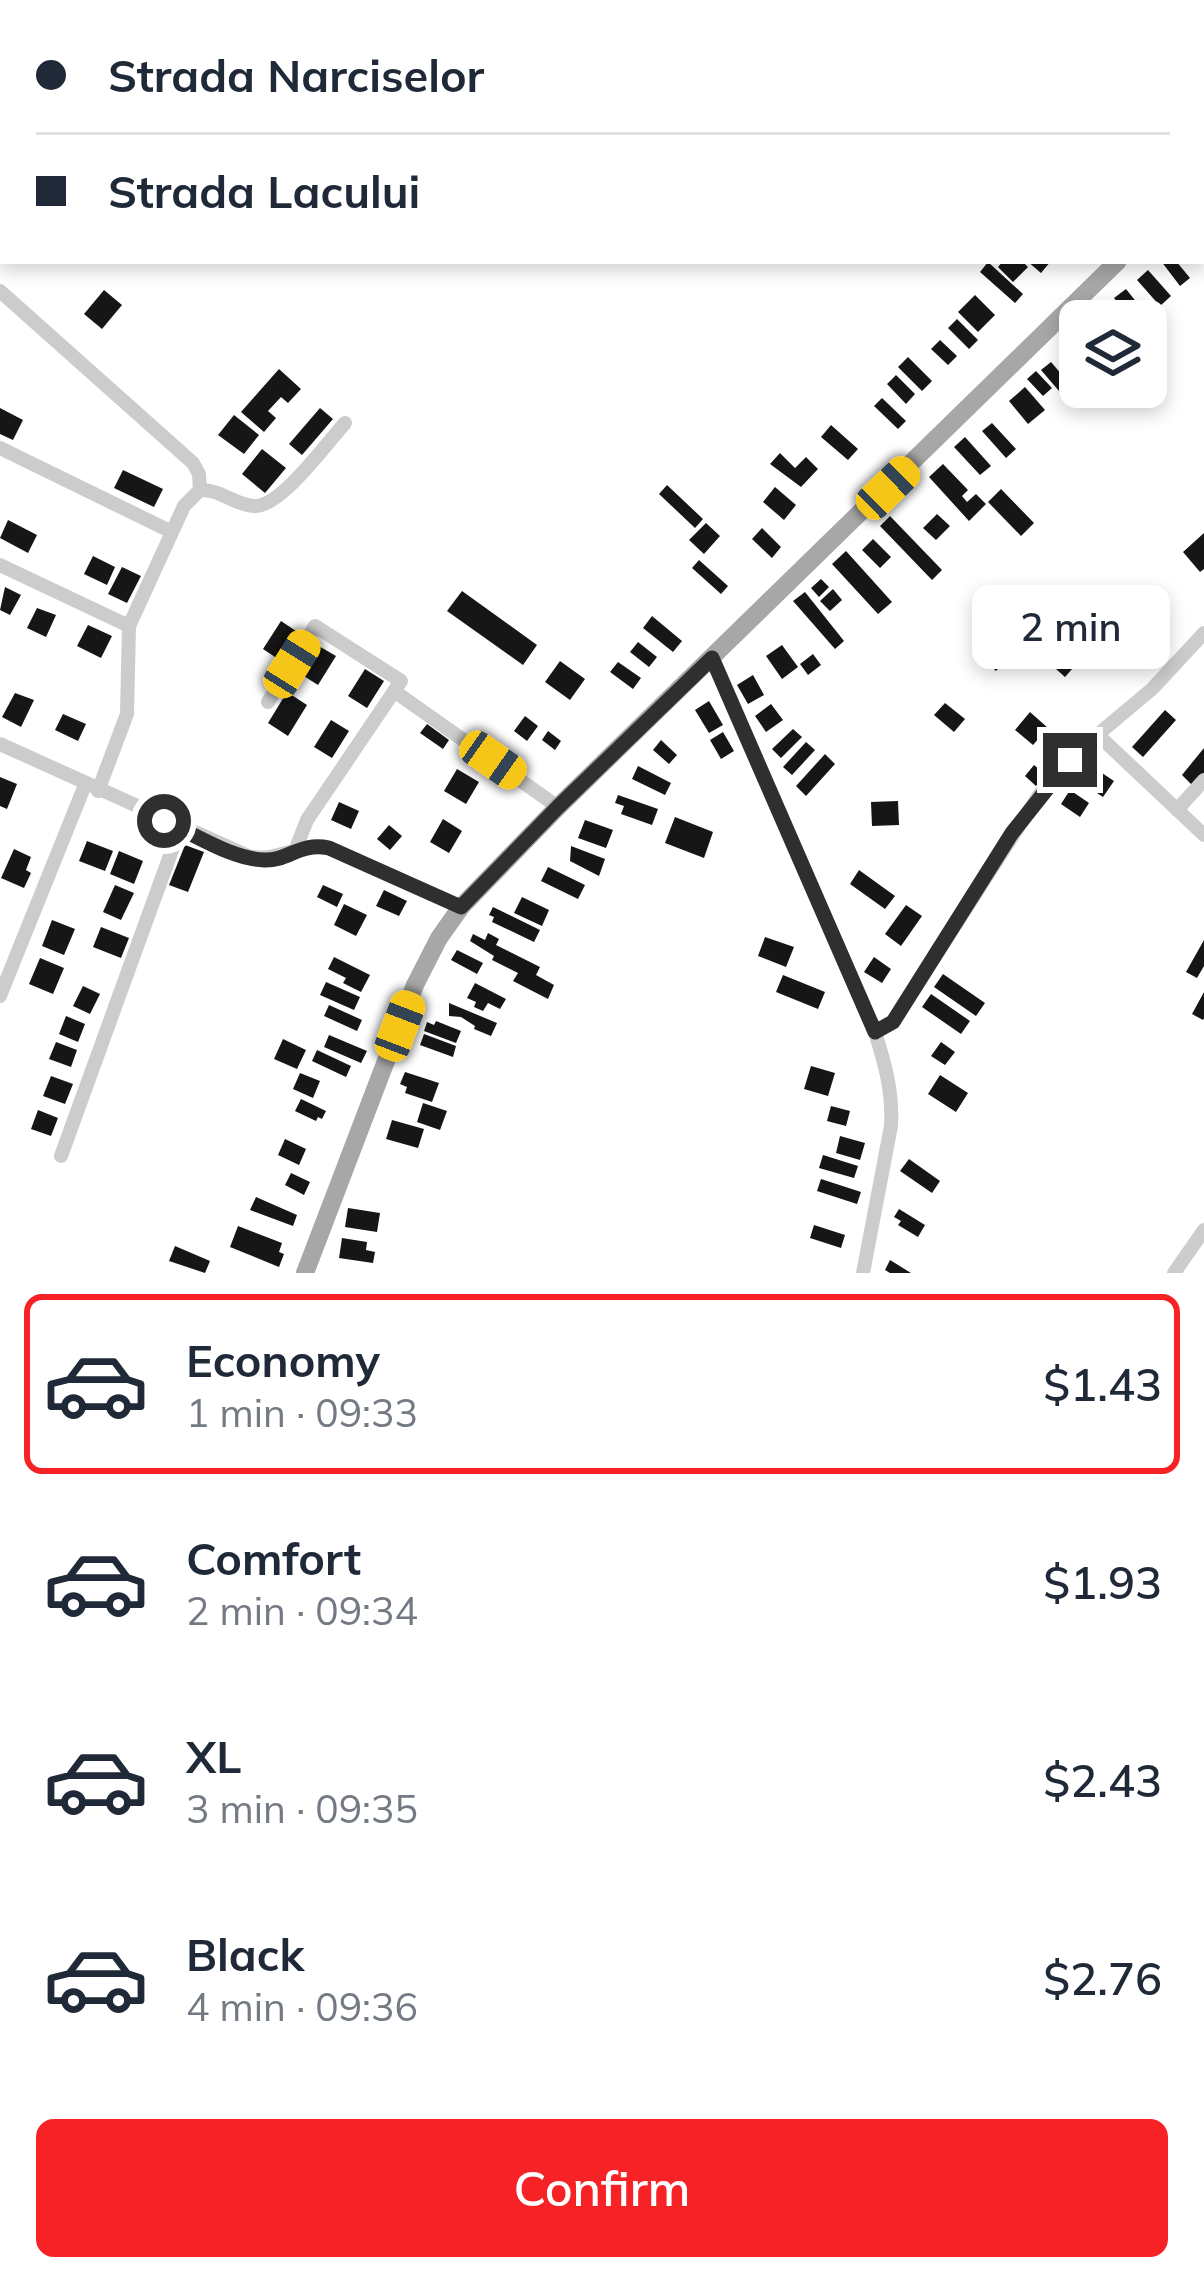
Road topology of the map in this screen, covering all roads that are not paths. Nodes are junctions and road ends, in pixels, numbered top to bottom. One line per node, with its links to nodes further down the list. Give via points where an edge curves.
1 (1115, 264): 10 (main road)
2 (0, 291): 5 (street, via 193,463)
3 (344, 423): 5 (street, via 266,505)
4 (0, 448): 6 (street)
5 (200, 490): 6 (street)
6 (172, 532): 8 (street)
7 (0, 565): 8 (street)
8 (129, 626): 16 (street, via 127,714)
9 (1204, 633): 13 (street)
10 (712, 658): 17 (main road); 24 (street)
11 (394, 691): 12 (street, via 401,681 315,626); 17 (street); 21 (street)
12 (268, 702)
13 (1098, 736): 18 (street); 24 (street, via 1040,795 893,1022)
14 (0, 744): 16 (street)
15 (1204, 780): 18 (street)
16 (92, 788): 19 (street); 23 (street)
17 (558, 807): 22 (main road)
18 (1177, 810): 20 (street)
19 (180, 828): 21 (street, via 265,860); 25 (street)
20 (1204, 835)
21 (296, 848): 22 (street, via 329,848)
22 (461, 907): 27 (main road, via 415,985)
23 (0, 996)
24 (875, 1032): 28 (street, via 892,1105)
25 (61, 1156)
26 (1204, 1230): 29 (street)
27 (305, 1273)
28 (863, 1273)
29 (1174, 1273)

